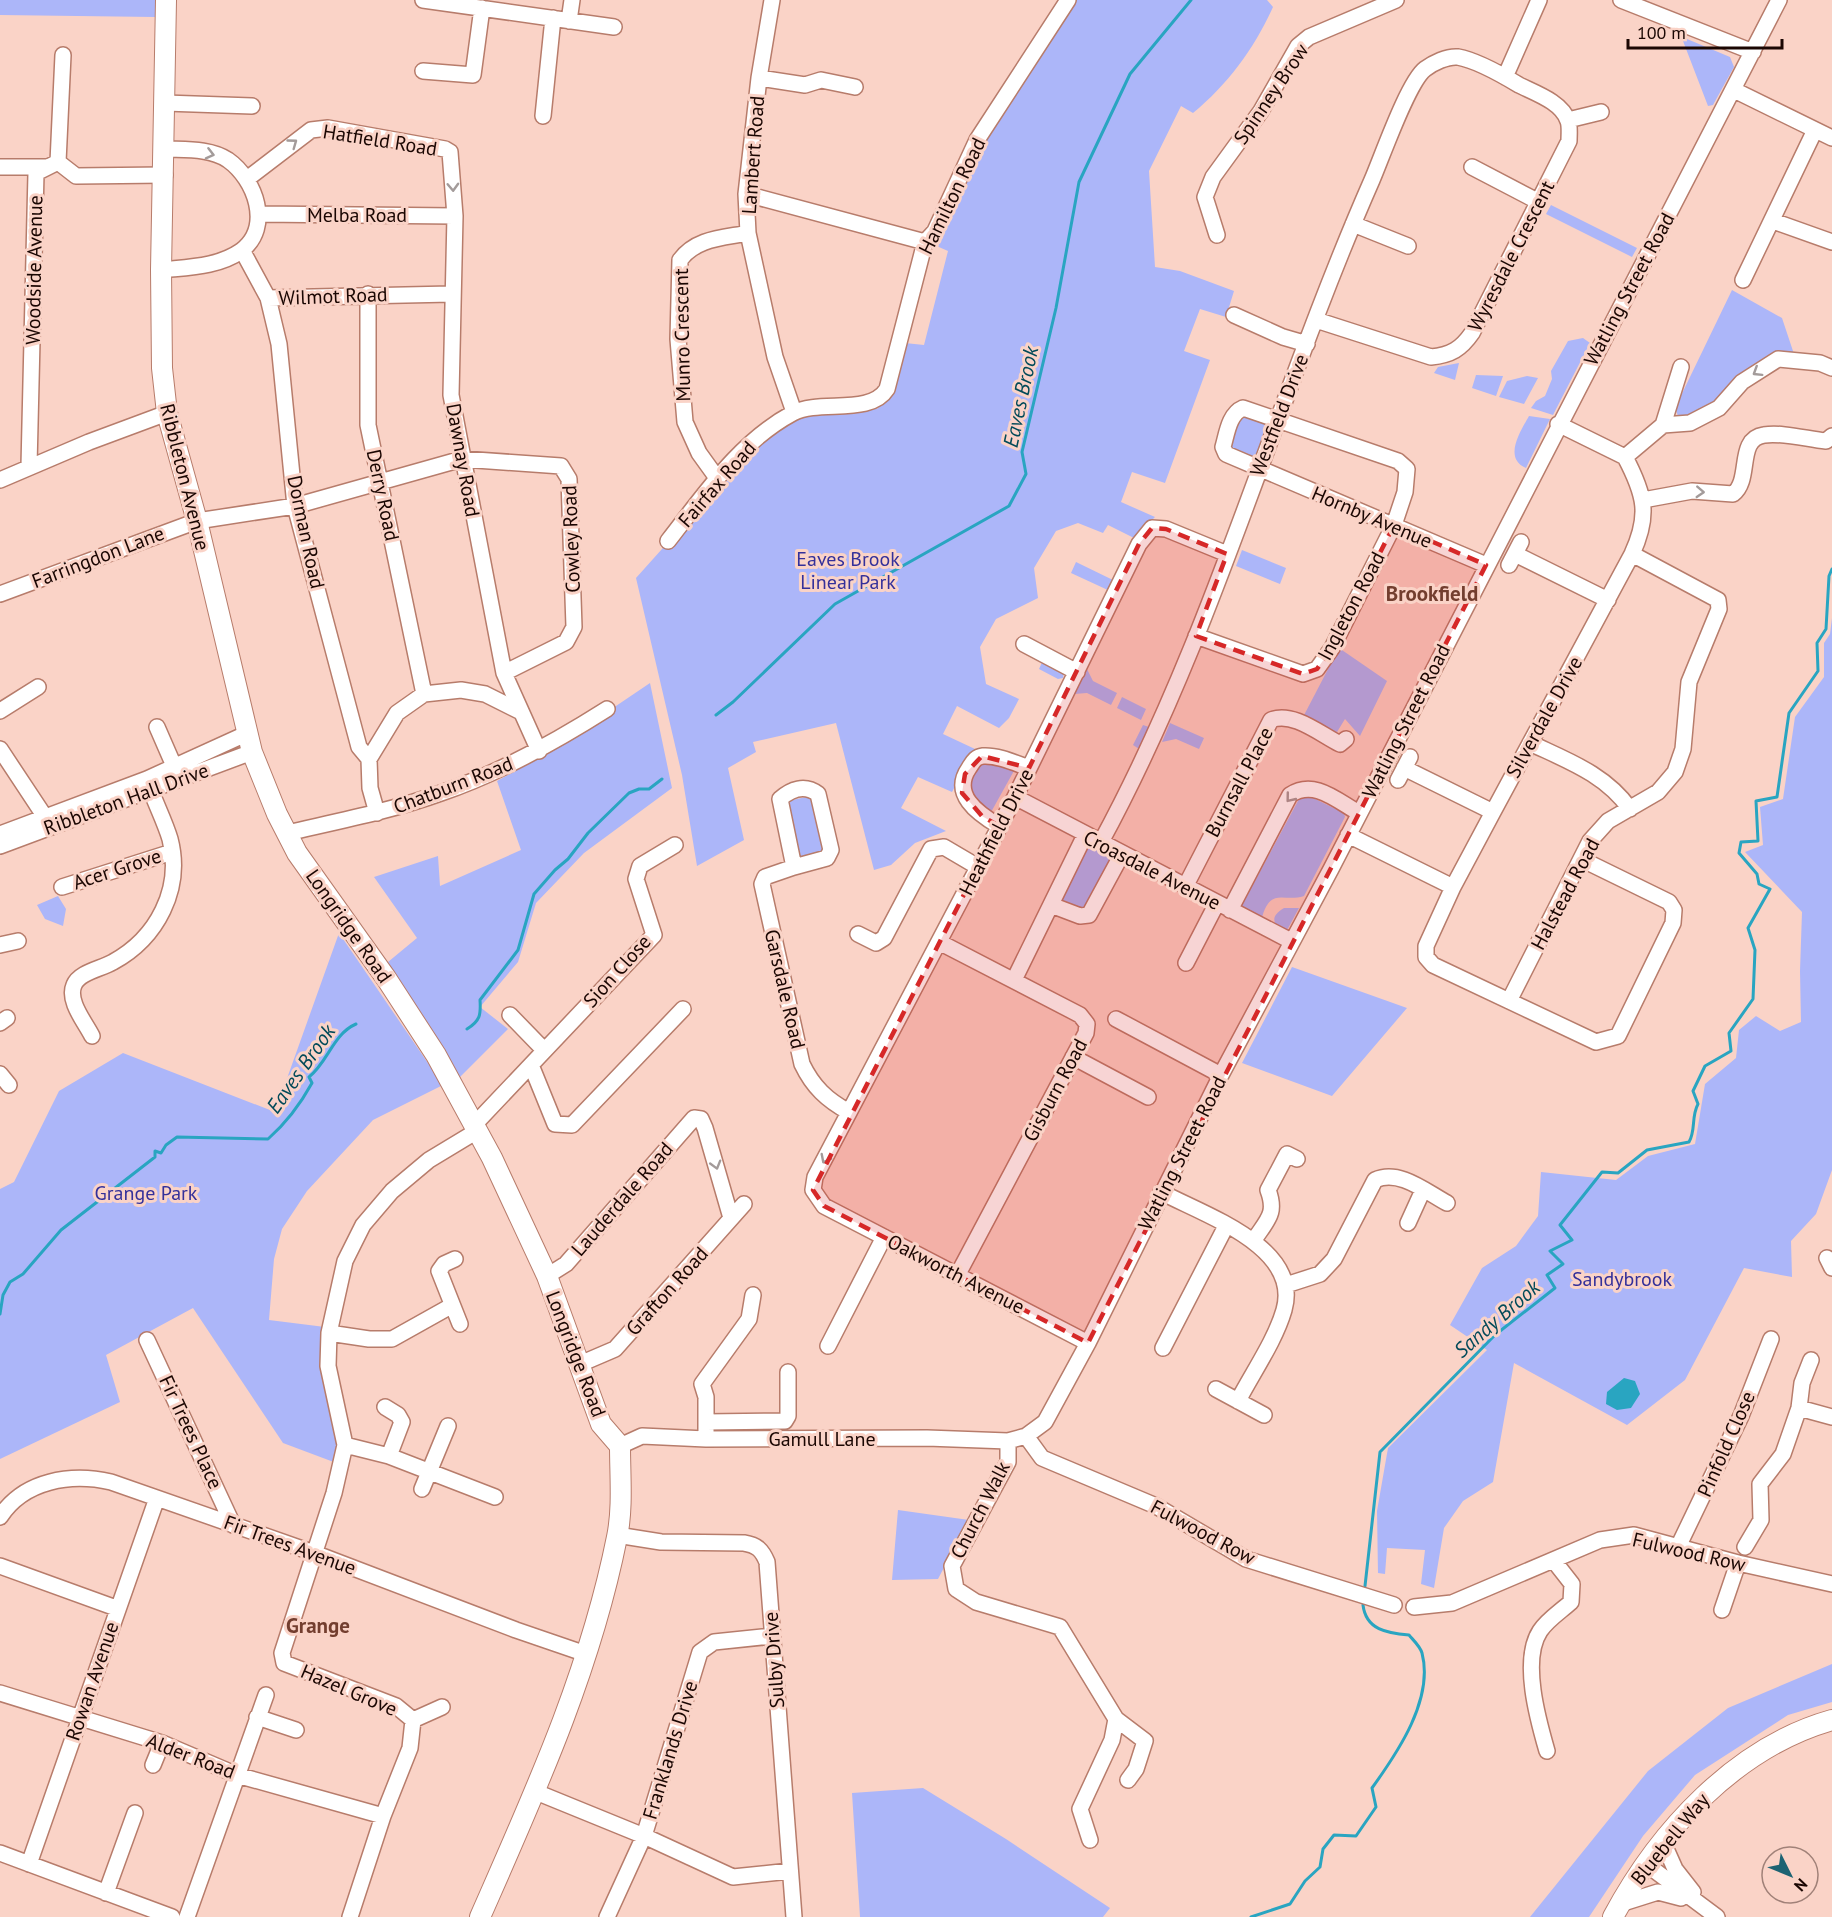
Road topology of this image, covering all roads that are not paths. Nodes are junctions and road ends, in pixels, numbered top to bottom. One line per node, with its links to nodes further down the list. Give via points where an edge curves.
1 (166, 0): 21 (main road, Ribbleton Avenue)
2 (423, 0): 10 (street)
3 (572, 0): 12 (street)
4 (772, 0): 18 (street, Lambert Road)
5 (1068, 0): 43 (street, Hamilton Road, via 977,140 935,231)
6 (1396, 0): 42 (street, Spinney Brow, via 1309,37 1298,46 1261,111 1213,177 1205,197)
7 (1539, 0): 17 (street)
8 (1621, 0): 14 (street)
9 (1779, 0): 14 (street, Watling Street Road)
10 (475, 5): 11 (street); 16 (street, via 473,75)
11 (553, 18): 12 (street); 24 (street)
12 (569, 21): 13 (street)
13 (614, 27)
14 (1753, 52): 20 (street, Watling Street Road)
15 (63, 55): 30 (street)
16 (423, 71)
17 (1505, 77): 25 (street, via 1556,105); 40 (street, Westfield Drive, via 1458,57 1443,59 1423,70)
18 (759, 78): 19 (street, via 805,85 821,80); 35 (street, Lambert Road)
19 (855, 87)
20 (1734, 90): 26 (street); 61 (street, Watling Street Road)
21 (165, 103): 22 (street); 28 (main road, Ribbleton Avenue)
22 (252, 106)
23 (1601, 112): 25 (street)
24 (543, 116)
25 (1568, 120): 36 (street, Wyresdale Crescent, via 1569,141)
26 (1815, 130): 27 (street); 39 (street)
27 (1832, 138)
28 (165, 149): 33 (main road, Ribbleton Avenue); 34 (street, one-way to 34, via 216,155)
29 (452, 158): 34 (street, Hatfield Road, one-way to 29, via 311,130 328,128 446,149); 38 (street, Dawnay Road, one-way to 38)
30 (54, 164): 32 (street); 33 (street, via 76,176); 66 (street, Woodside Avenue, via 36,173)
31 (1472, 166): 36 (street)
32 (0, 167)
33 (165, 175): 47 (main road, Ribbleton Avenue)
34 (247, 179): 37 (street)
35 (746, 194): 41 (street, Lambert Road); 43 (street)
36 (1539, 202): 53 (street, Wyresdale Crescent, via 1472,333 1463,347 1447,356 1414,354)
37 (259, 214): 38 (street, Melba Road); 46 (street, via 256,230)
38 (454, 216): 50 (street, Dawnay Road)
39 (1773, 220): 44 (street); 48 (street)
40 (1353, 224): 45 (street); 53 (street, Westfield Drive)
41 (748, 233): 58 (street, Lambert Road, via 775,357); 68 (street, Munro Crescent, via 698,243 680,260 678,339 685,422 699,453)
42 (1217, 235)
43 (925, 242): 57 (street, Hamilton Road, via 887,389)
44 (1832, 242)
45 (1408, 246)
46 (242, 250): 47 (street, via 214,264); 51 (street, Wilmot Road)
47 (161, 270): 59 (main road, Ribbleton Avenue, via 162,368)
48 (1743, 280)
49 (368, 294): 50 (street, Wilmot Road); 51 (street, Wilmot Road); 70 (street, Derry Road, via 368,425)
50 (451, 294): 65 (street, Dawnay Road, via 451,395)
51 (268, 298): 72 (street, Dorman Road, via 279,344)
52 (1234, 315): 54 (street)
53 (1316, 320): 54 (street, Westfield Drive)
54 (1307, 344): 60 (street, Westfield Drive)
55 (1681, 367): 62 (street)
56 (1832, 368): 62 (street, one-way to 62, via 1778,359 1742,382 1719,408 1690,423)
57 (869, 403): 58 (street, Fairfax Road)
58 (794, 412): 68 (street, Fairfax Road, via 758,437)
59 (167, 413): 66 (street); 73 (main road, Ribbleton Avenue)
60 (1279, 419): 67 (street, Westfield Drive); 67 (street, Hornby Avenue, via 1243,408 1231,420 1223,447 1226,454); 74 (street, Ingleton Road, via 1398,461 1407,469 1405,492)
61 (1558, 424): 64 (street); 79 (street, Watling Street Road)
62 (1663, 424): 64 (street)
63 (1832, 436): 71 (street, one-way to 63, via 1692,491 1733,494 1743,481 1747,449 1753,439 1764,435 1826,441)
64 (1625, 457): 71 (street, Silverdale Drive)
65 (462, 459): 70 (street, Farringdon Lane); 85 (street, Dawnay Road); 85 (street, Cowley Road, via 550,463 561,466 569,479 572,635 566,642)
66 (29, 466): 69 (street)
67 (1258, 469): 74 (street, Hornby Avenue); 76 (street, Westfield Drive)
68 (717, 478): 75 (street, Fairfax Road)
69 (0, 480)
70 (378, 481): 72 (street, Farringdon Lane); 87 (street, Derry Road)
71 (1642, 500): 78 (street, Silverdale Drive, via 1643,529)
72 (296, 506): 73 (street, Farringdon Lane); 97 (street, Dorman Road, via 359,747)
73 (196, 520): 80 (street, Farringdon Lane); 93 (main road, Ribbleton Avenue)
74 (1394, 525): 79 (street, Hornby Avenue); 82 (street, Ingleton Road, via 1332,648 1317,669 1303,674)
75 (668, 541)
76 (1227, 554): 82 (street, Westfield Drive); 84 (street, Heathfield Drive, via 1166,529 1152,528 1139,543)
77 (1515, 554): 81 (street)
78 (1632, 554): 81 (street, Silverdale Drive); 103 (street, Halstead Road, via 1708,593 1718,600 1719,609 1689,682 1683,749 1674,772 1658,792)
79 (1486, 565): 106 (street, Watling Street Road)
80 (0, 594)
81 (1608, 600): 94 (street, Silverdale Drive)
82 (1196, 636): 113 (street, Westfield Drive, via 1133,784)
83 (1024, 644): 84 (street)
84 (1077, 672): 99 (street, Heathfield Drive)
85 (504, 673): 90 (street, Dawnay Road)
86 (38, 687): 89 (street)
87 (424, 694): 90 (street, via 461,690 485,694); 97 (street, via 396,713)
88 (607, 708): 96 (street, Chatburn Road)
89 (0, 711)
90 (521, 712): 96 (street, Dawnay Road)
91 (157, 727): 98 (street)
92 (1346, 739): 122 (street, Burnsall Place, via 1340,744 1290,718 1271,720)
93 (250, 742): 98 (street, Ribbleton Hall Drive); 101 (street, Ribbleton Hall Drive); 109 (main road, Ribbleton Avenue)
94 (1530, 742): 103 (street, via 1594,774 1617,790); 104 (street, Silverdale Drive)
95 (0, 749): 107 (street)
96 (539, 751): 105 (street, Chatburn Road, via 443,793)
97 (369, 759): 105 (street, via 370,788)
98 (174, 766): 101 (street, Ribbleton Hall Drive)
99 (1029, 768): 102 (street, Heathfield Drive); 108 (street, via 982,756 975,759 965,774 962,793 982,816)
100 (1404, 769): 104 (street)
101 (149, 785): 107 (street, Ribbleton Hall Drive); 116 (street)
102 (1015, 797): 108 (street, Heathfield Drive); 111 (street, Croasdale Avenue)
103 (1630, 809): 118 (street, Halstead Road, via 1608,821 1590,841)
104 (1493, 812): 123 (street, Silverdale Drive)
105 (377, 813): 109 (street, Chatburn Road)
106 (1359, 813): 112 (street, Watling Street Road); 125 (street, one-way to 125, via 1312,788 1301,788 1290,795)
107 (49, 822): 110 (street, Ribbleton Hall Drive); 115 (street, Ribbleton Hall Drive)
108 (999, 826): 120 (street, Heathfield Drive)
109 (287, 833): 144 (main road, Longridge Road, via 436,1055)
110 (0, 834)
111 (1085, 835): 113 (street, Croasdale Avenue); 124 (street)
112 (1348, 835): 123 (street); 128 (street, Watling Street Road)
113 (1101, 842): 117 (street, Croasdale Avenue)
114 (675, 845): 138 (street, Sion Close, via 640,866 636,879 654,935)
115 (0, 846)
116 (172, 852): 121 (street, Acer Grove); 137 (street, via 169,896 153,928 125,955 80,978 74,986 73,1000)
117 (1122, 854): 122 (street, Croasdale Avenue); 124 (street, via 1089,915 1080,916)
118 (1581, 859): 133 (street, Halstead Road); 133 (street, via 1669,902 1674,910 1673,923 1618,1036 1596,1042)
119 (794, 867): 119 (street, Garsdale Road, via 780,799 787,792 806,788 818,794 831,850 827,858); 143 (street, Garsdale Road, via 765,877 762,884 795,1041 802,1064 817,1089)
120 (978, 867): 126 (street, via 944,847 931,849 884,938 876,943); 129 (street, Heathfield Drive)
121 (62, 887)
122 (1185, 887): 125 (street, Croasdale Avenue)
123 (1453, 887): 133 (street, Silverdale Drive, via 1426,946 1426,957)
124 (1051, 905): 132 (street)
125 (1224, 906): 128 (street, Croasdale Avenue); 131 (street)
126 (858, 934)
127 (18, 941): 130 (street)
128 (1291, 941): 141 (street, Watling Street Road)
129 (939, 942): 132 (street, Gisburn Road); 143 (street, Heathfield Drive)
130 (0, 945)
131 (1186, 963)
132 (1014, 980): 139 (street, Gisburn Road, via 1080,1015 1087,1024)
133 (1509, 1002)
134 (683, 1009): 140 (street, via 572,1125 555,1124)
135 (510, 1015): 138 (street)
136 (1116, 1019): 141 (street)
137 (92, 1036)
138 (544, 1050): 140 (street, Sion Close)
139 (1073, 1057): 142 (street); 157 (street, Gisburn Road)
140 (531, 1065): 144 (street, Sion Close)
141 (1221, 1075): 147 (street, Watling Street Road)
142 (1148, 1097)
143 (849, 1112): 150 (street, Heathfield Drive, one-way to 150, via 816,1177 813,1190)
144 (476, 1128): 158 (main road, Longridge Road); 163 (street, Sion Close, via 409,1176 363,1225 345,1262)
145 (1297, 1159): 155 (street, via 1287,1154 1268,1190 1274,1204)
146 (1423, 1190): 148 (street); 152 (street); 159 (street, via 1393,1176 1375,1180 1334,1259 1320,1274)
147 (1161, 1192): 153 (street); 167 (street, Watling Street Road)
148 (1447, 1203)
149 (744, 1204): 151 (street, Grafton Road)
150 (824, 1206): 154 (street, Oakworth Avenue)
151 (731, 1218): 158 (street, Lauderdale Road, one-way to 151, via 566,1264 694,1118 701,1119 705,1128); 170 (street, Grafton Road, via 615,1349)
152 (1408, 1223)
153 (1226, 1226): 155 (street); 164 (street)
154 (884, 1238): 157 (street, Oakworth Avenue); 168 (street)
155 (1254, 1240): 159 (street, via 1279,1266)
156 (455, 1259): 161 (street, via 439,1271)
157 (958, 1274): 167 (street, Oakworth Avenue)
158 (547, 1276): 170 (main road, Longridge Road)
159 (1286, 1285): 173 (street, via 1284,1308)
160 (753, 1295): 178 (street, via 749,1319 702,1384)
161 (452, 1306): 162 (street); 163 (street, via 392,1339)
162 (460, 1324)
163 (329, 1333): 183 (street, Sion Close, via 328,1366)
164 (1164, 1337)
165 (1771, 1339): 193 (street, Pinfold Close, via 1741,1416)
166 (147, 1340): 191 (street, Fir Trees Place)
167 (1088, 1343): 180 (street, Watling Street Road, via 1050,1415)
168 (828, 1347)
169 (1811, 1360): 175 (street, via 1802,1383)
170 (580, 1364): 184 (main road, Longridge Road, via 601,1424)
171 (788, 1372): 178 (street, via 785,1421)
172 (1216, 1389): 173 (street)
173 (1239, 1401): 176 (street)
174 (385, 1407): 185 (street, via 402,1422)
175 (1800, 1408): 177 (street); 194 (street, via 1783,1454 1760,1484 1761,1520)
176 (1264, 1415)
177 (1832, 1417)
178 (706, 1422): 181 (street)
179 (448, 1426): 186 (street)
180 (1026, 1436): 182 (street, Gamull Lane); 200 (street, Fulwood Row, via 1042,1458 1156,1506 1246,1559)
181 (706, 1439): 182 (street, Gamull Lane); 184 (street, Gamull Lane, via 642,1436)
182 (1008, 1441): 211 (street, Church Walk, via 1008,1462 952,1566 956,1589 976,1602 1060,1627)
183 (345, 1445): 185 (street); 195 (street)
184 (620, 1446): 192 (main road)
185 (389, 1456): 186 (street)
186 (429, 1472): 187 (street); 188 (street)
187 (422, 1489)
188 (495, 1497)
189 (157, 1498): 190 (street, Fir Trees Avenue, via 96,1479 51,1481 31,1488 7,1506); 191 (street, Fir Trees Avenue); 202 (street, Rowan Avenue)
190 (0, 1517)
191 (233, 1525): 195 (street, Fir Trees Avenue)
192 (617, 1535): 204 (street, Sulby Drive, via 661,1542 754,1544 767,1562); 205 (main road)
193 (1678, 1547): 196 (street, Fulwood Row, via 1634,1535 1600,1539); 197 (street, Fulwood Row)
194 (1745, 1547)
195 (314, 1553): 205 (street, Fir Trees Avenue); 212 (street, Hazel Grove, via 282,1653 284,1663 396,1706)
196 (1554, 1561): 201 (street, Fulwood Row, via 1452,1603); 216 (street, via 1572,1584 1571,1602 1540,1631 1530,1656 1538,1721)
197 (1738, 1563): 199 (street, Fulwood Row); 203 (street)
198 (0, 1566): 202 (street)
199 (1832, 1584)
200 (1394, 1605)
201 (1414, 1607)
202 (116, 1608): 210 (street, Rowan Avenue)
203 (1722, 1610)
204 (772, 1635): 223 (street, Franklands Drive, via 714,1642 700,1652); 229 (street, Sulby Drive)
205 (586, 1654): 220 (main road)
206 (0, 1692): 210 (street, Alder Road)
207 (266, 1695): 209 (street)
208 (442, 1707): 212 (street, Hazel Grove)
209 (257, 1717): 214 (street); 218 (street)
210 (79, 1718): 215 (street, Alder Road); 227 (street, Rowan Avenue)
211 (1116, 1719): 219 (street, via 1145,1741); 224 (street, via 1112,1740 1080,1809)
212 (412, 1720): 222 (street, Hazel Grove, via 410,1748)
213 (1832, 1720): 225 (main road, Bluebell Way, via 1752,1758 1710,1790)
214 (296, 1730)
215 (162, 1743): 217 (street); 218 (street, Alder Road)
216 (1547, 1751)
217 (153, 1765)
218 (237, 1775): 222 (street, Alder Road); 234 (street)
219 (1128, 1780)
220 (536, 1792): 223 (street); 236 (main road)
221 (135, 1813): 230 (street)
222 (383, 1816): 235 (street, Hazel Grove)
223 (644, 1836): 229 (street, via 733,1877); 237 (street, Franklands Drive)
224 (1090, 1840)
225 (1663, 1842): 228 (main road, Bluebell Way); 231 (street, via 1678,1874)
226 (0, 1853): 227 (street)
227 (28, 1864): 230 (street)
228 (1646, 1864): 231 (street); 232 (main road, Bluebell Way)
229 (790, 1871): 238 (street, Sulby Drive)
230 (106, 1893): 233 (street)
231 (1704, 1906): 232 (street, via 1664,1892); 239 (street)
232 (1617, 1910)
233 (172, 1917)
234 (187, 1917)
235 (350, 1917)
236 (480, 1917)
237 (607, 1917)
238 (794, 1917)
239 (1717, 1917)

